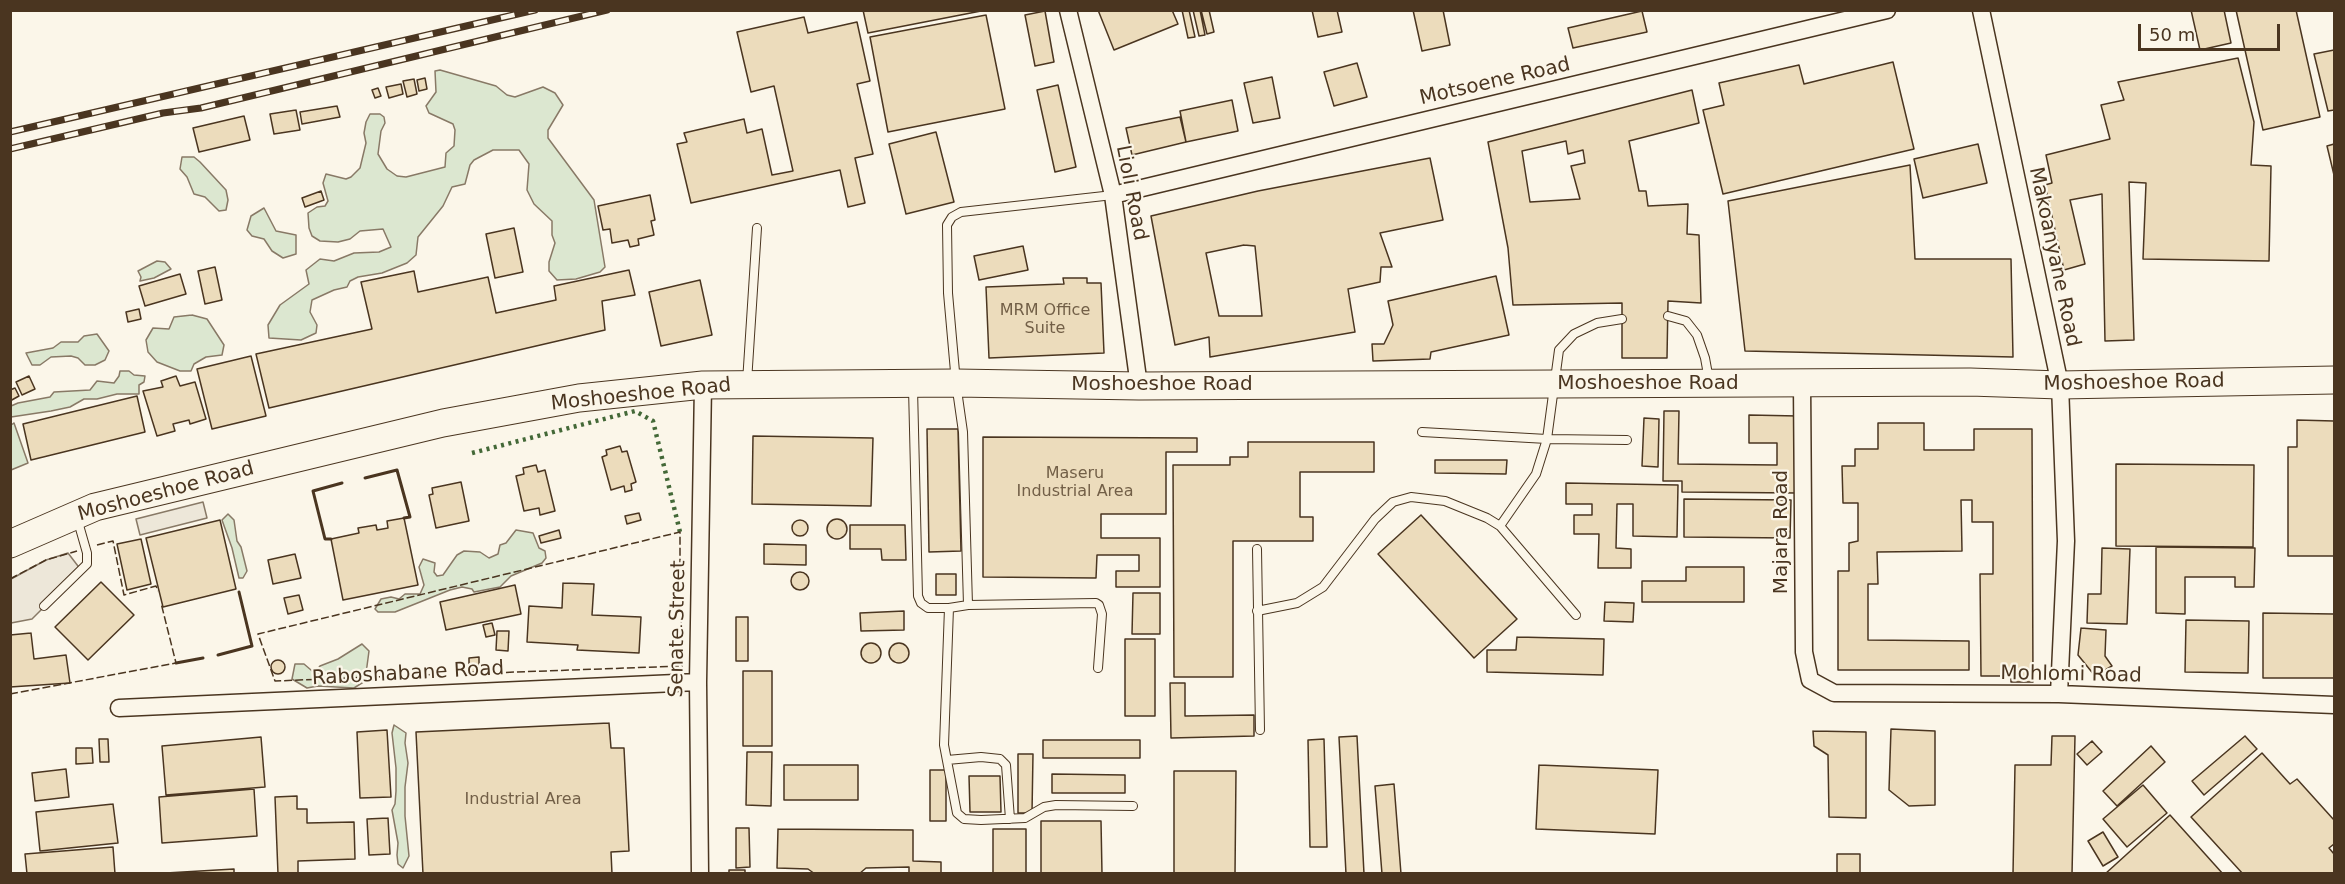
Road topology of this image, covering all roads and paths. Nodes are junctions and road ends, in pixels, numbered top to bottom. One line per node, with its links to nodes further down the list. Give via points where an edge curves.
1 (1068, 10): 5 (street, Lioli Road)
2 (1887, 10): 4 (street, Motsoene Road)
3 (1981, 10): 17 (street, Makoanyane Road)
4 (1850, 15): 5 (street, Motsoene Road)
5 (1113, 195): 12 (lane, via 961,212 952,217 947,225 948,282); 18 (street, Lioli Road)
6 (757, 228): 15 (lane)
7 (1668, 316): 11 (lane, via 1686,321 1697,335)
8 (1622, 318): 13 (lane, via 1574,334 1559,350)
9 (2334, 380): 17 (main road, Moshoeshoe Road)
10 (1802, 382): 11 (main road, Moshoeshoe Road); 17 (main road, Moshoeshoe Road); 32 (street, Majara Road, via 1804,652)
11 (1710, 383): 13 (main road, Moshoeshoe Road)
12 (956, 384): 16 (main road, Moshoeshoe Road); 18 (main road, Moshoeshoe Road); 26 (lane, via 963,432)
13 (1556, 384): 18 (main road, Moshoeshoe Road); 20 (lane)
14 (703, 385): 15 (main road, Moshoeshoe Road); 22 (main road, Moshoeshoe Road, via 579,398 443,423 95,507); 33 (street, Senate Street)
15 (747, 385): 16 (main road, Moshoeshoe Road)
16 (913, 385): 28 (lane, via 918,596 928,608)
17 (2060, 385): 34 (street, Makoanyane Road, via 2066,541)
18 (1139, 386)
19 (1422, 432): 20 (lane)
20 (1547, 439): 21 (lane); 23 (lane, via 1536,474)
21 (1627, 440)
22 (76, 515): 24 (main road, Moshoeshoe Road); 27 (lane, via 87,564)
23 (1500, 526): 29 (lane, via 1446,501 1411,497 1393,502 1323,587 1297,603); 30 (lane)
24 (10, 544)
25 (1257, 549): 29 (lane)
26 (968, 605): 28 (lane); 31 (lane, via 1096,603 1102,614)
27 (44, 606)
28 (949, 608): 38 (lane, via 944,745)
29 (1257, 611): 37 (lane)
30 (1576, 615)
31 (1098, 668)
32 (1810, 680): 34 (street, Mohlomi Road, via 1834,693)
33 (698, 682): 36 (street, Raboshabane Road); 41 (street, Senate Street)
34 (2059, 694): 35 (street, Mohlomi Road)
35 (2334, 705)
36 (119, 708)
37 (1260, 730)
38 (947, 760): 40 (lane, via 957,813 964,819); 40 (lane, via 1000,759 1006,765)
39 (1133, 806): 40 (lane, via 1056,805 1025,818)
40 (1010, 819)
41 (700, 873)

